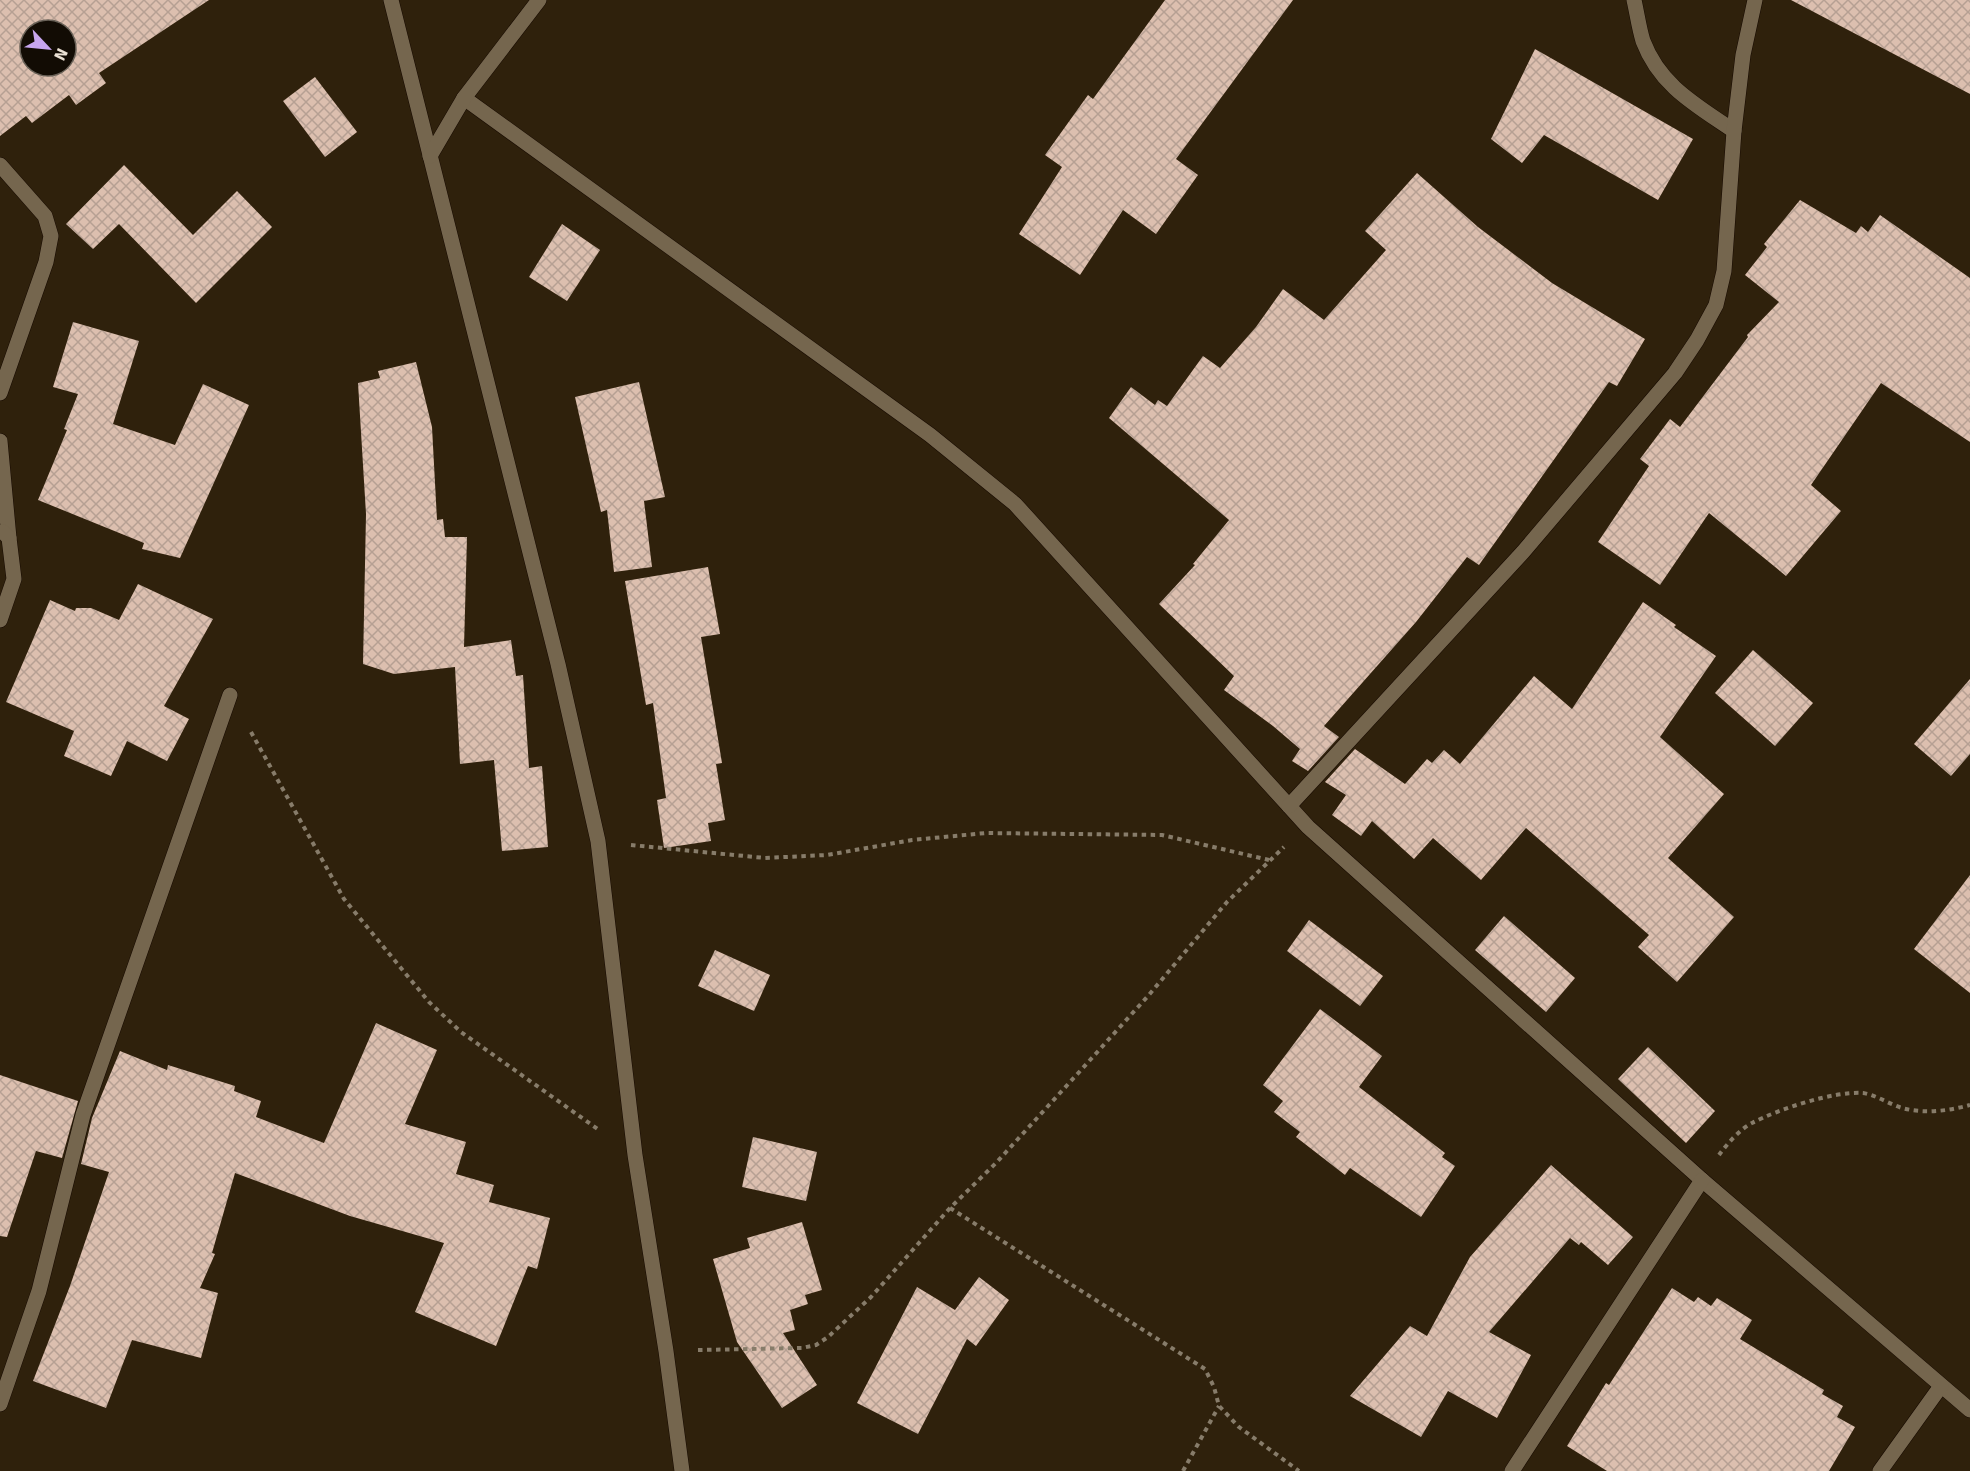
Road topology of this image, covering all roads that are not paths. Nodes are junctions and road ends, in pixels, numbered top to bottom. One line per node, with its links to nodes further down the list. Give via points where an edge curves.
1 (391, 0): 7 (street)
2 (539, 0): 5 (street)
3 (1634, 0): 6 (street, via 1643,40 1656,68 1678,93)
4 (1755, 0): 6 (street, via 1743,55)
5 (464, 98): 7 (street); 14 (street, via 930,435 1015,504)
6 (1734, 131): 14 (street, via 1724,271 1716,305 1697,340 1675,373 1523,552)
7 (430, 156): 19 (street, via 558,664 598,841 634,1155)
8 (0, 165): 9 (street, via 45,216 51,236 46,262)
9 (0, 393)
10 (0, 441): 11 (street)
11 (4, 534): 12 (street, via 14,579)
12 (0, 620)
13 (230, 695): 17 (street, via 83,1115 39,1291)
14 (1289, 806): 15 (street)
15 (1702, 1180): 16 (street); 20 (street)
16 (1941, 1386): 18 (street); 21 (street)
17 (0, 1404)
18 (1970, 1410)
19 (682, 1471)
20 (1512, 1471)
21 (1880, 1471)

